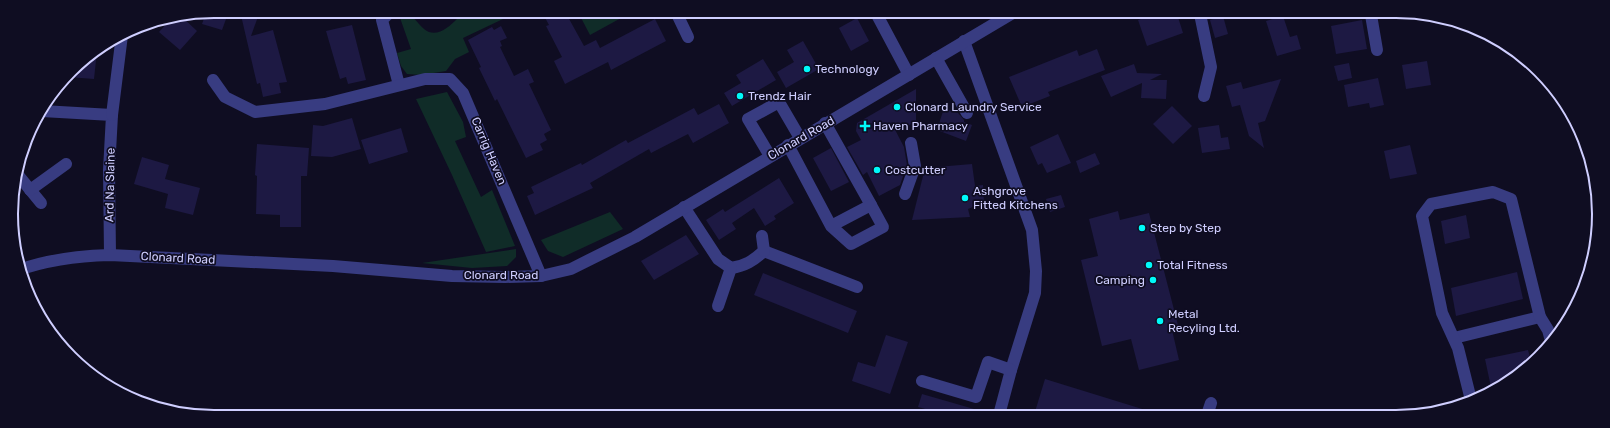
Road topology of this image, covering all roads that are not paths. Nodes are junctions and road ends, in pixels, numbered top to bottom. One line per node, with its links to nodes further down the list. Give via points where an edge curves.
1 (384, 18): 14 (street, via 382,20)
2 (679, 18): 7 (street)
3 (879, 18): 12 (street)
4 (1004, 18): 9 (street, Clonard Road)
5 (1201, 18): 15 (street, via 1211,67)
6 (1371, 18): 10 (street)
7 (688, 37)
8 (121, 41): 18 (street, Ard Na Slaine)
9 (964, 41): 11 (street, Clonard Road); 43 (street, via 1032,230 1036,271 1035,293)
10 (1377, 50)
11 (936, 58): 12 (street, Clonard Road); 17 (street)
12 (909, 75): 19 (street, Clonard Road)
13 (213, 80): 14 (street, Carrig Haven, via 225,97 255,112 325,104)
14 (399, 85): 37 (street, Carrig Haven, via 425,79 450,79 463,93)
15 (1204, 96)
16 (47, 111): 18 (street)
17 (966, 113)
18 (112, 115): 34 (street, Ard Na Slaine, via 109,170)
19 (825, 123): 20 (street, Clonard Road); 29 (street)
20 (800, 138): 22 (street, Clonard Road); 23 (street, via 779,102 748,119)
21 (911, 143): 27 (street, via 915,166)
22 (788, 145): 23 (street, Clonard Road); 31 (street)
23 (770, 156): 30 (street, Clonard Road)
24 (66, 164): 26 (street)
25 (21, 179): 26 (street)
26 (30, 190): 28 (street)
27 (905, 194)
28 (41, 203)
29 (871, 205): 31 (street); 31 (street, via 883,227 851,244)
30 (684, 207): 36 (street, via 718,259); 37 (street, Clonard Road, via 635,237 571,269)
31 (831, 226)
32 (762, 236): 33 (street)
33 (764, 251): 36 (street, via 752,261); 38 (street)
34 (110, 255): 35 (street, Clonard Road, via 74,256); 37 (street, Clonard Road, via 333,266 452,276)
35 (26, 267)
36 (731, 268): 39 (street)
37 (541, 276)
38 (857, 287)
39 (718, 306)
40 (1540, 317): 41 (street); 42 (street); 42 (street, via 1511,199 1492,192 1431,204 1422,216 1442,313)
41 (1549, 335)
42 (1454, 338): 45 (street)
43 (1011, 370): 44 (street, via 988,362 976,397); 47 (street)
44 (922, 381)
45 (1470, 395)
46 (1211, 403): 48 (street)
47 (1000, 410)
48 (1209, 410)

